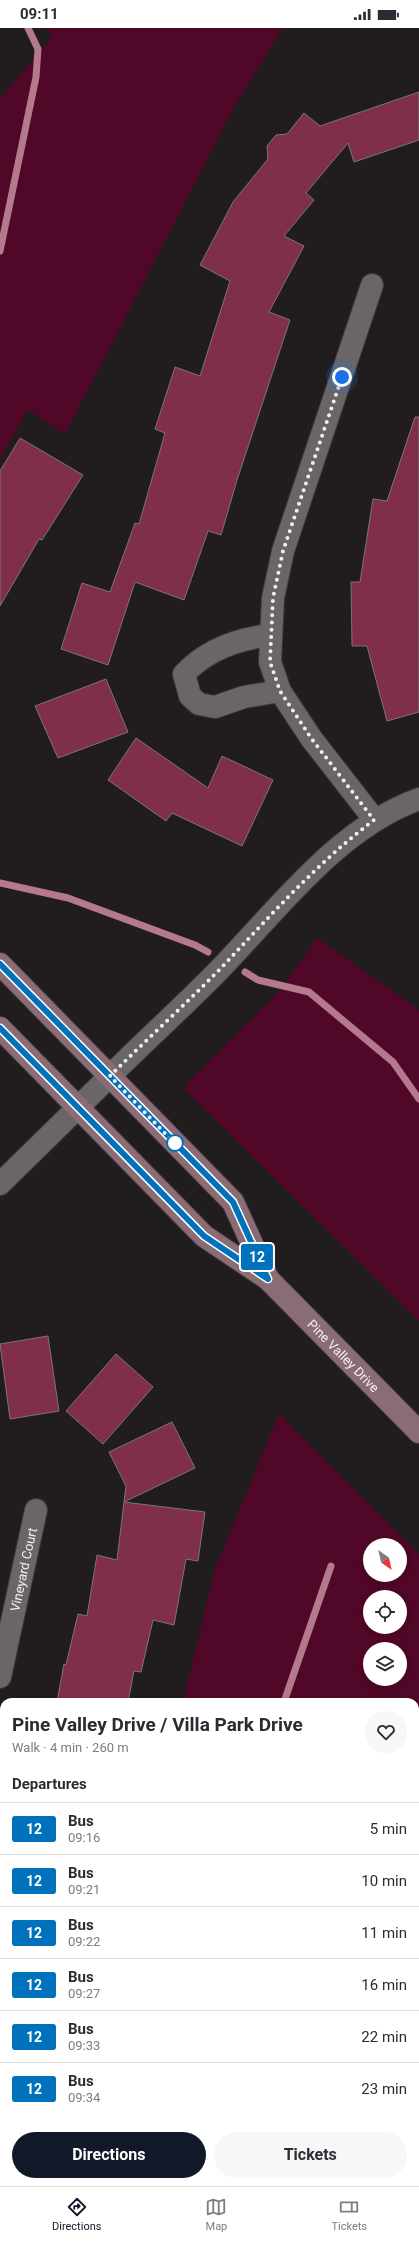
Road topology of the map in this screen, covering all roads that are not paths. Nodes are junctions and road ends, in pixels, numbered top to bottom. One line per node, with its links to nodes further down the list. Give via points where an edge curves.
1 (372, 285): 2 (street, via 283,551 273,598)
2 (270, 635): 3 (street, via 270,662); 3 (street, via 231,643 194,662 184,674 190,696 199,704 215,707 244,697)
3 (280, 691): 5 (street, via 311,738)
4 (419, 799): 5 (street, via 399,806)
5 (374, 820): 8 (street, via 299,885 220,968)
6 (0, 964): 8 (main road, Pine Valley Drive)
7 (0, 1028): 9 (main road, Pine Valley Drive)
8 (110, 1076): 9 (street); 11 (main road, Pine Valley Drive, via 233,1202)
9 (78, 1108): 10 (street); 11 (main road, Pine Valley Drive, via 204,1236)
10 (0, 1184)
11 (268, 1279): 12 (main road, Pine Valley Drive)
12 (419, 1432)
13 (36, 1510): 14 (street, Vineyard Court)
14 (0, 1677)

